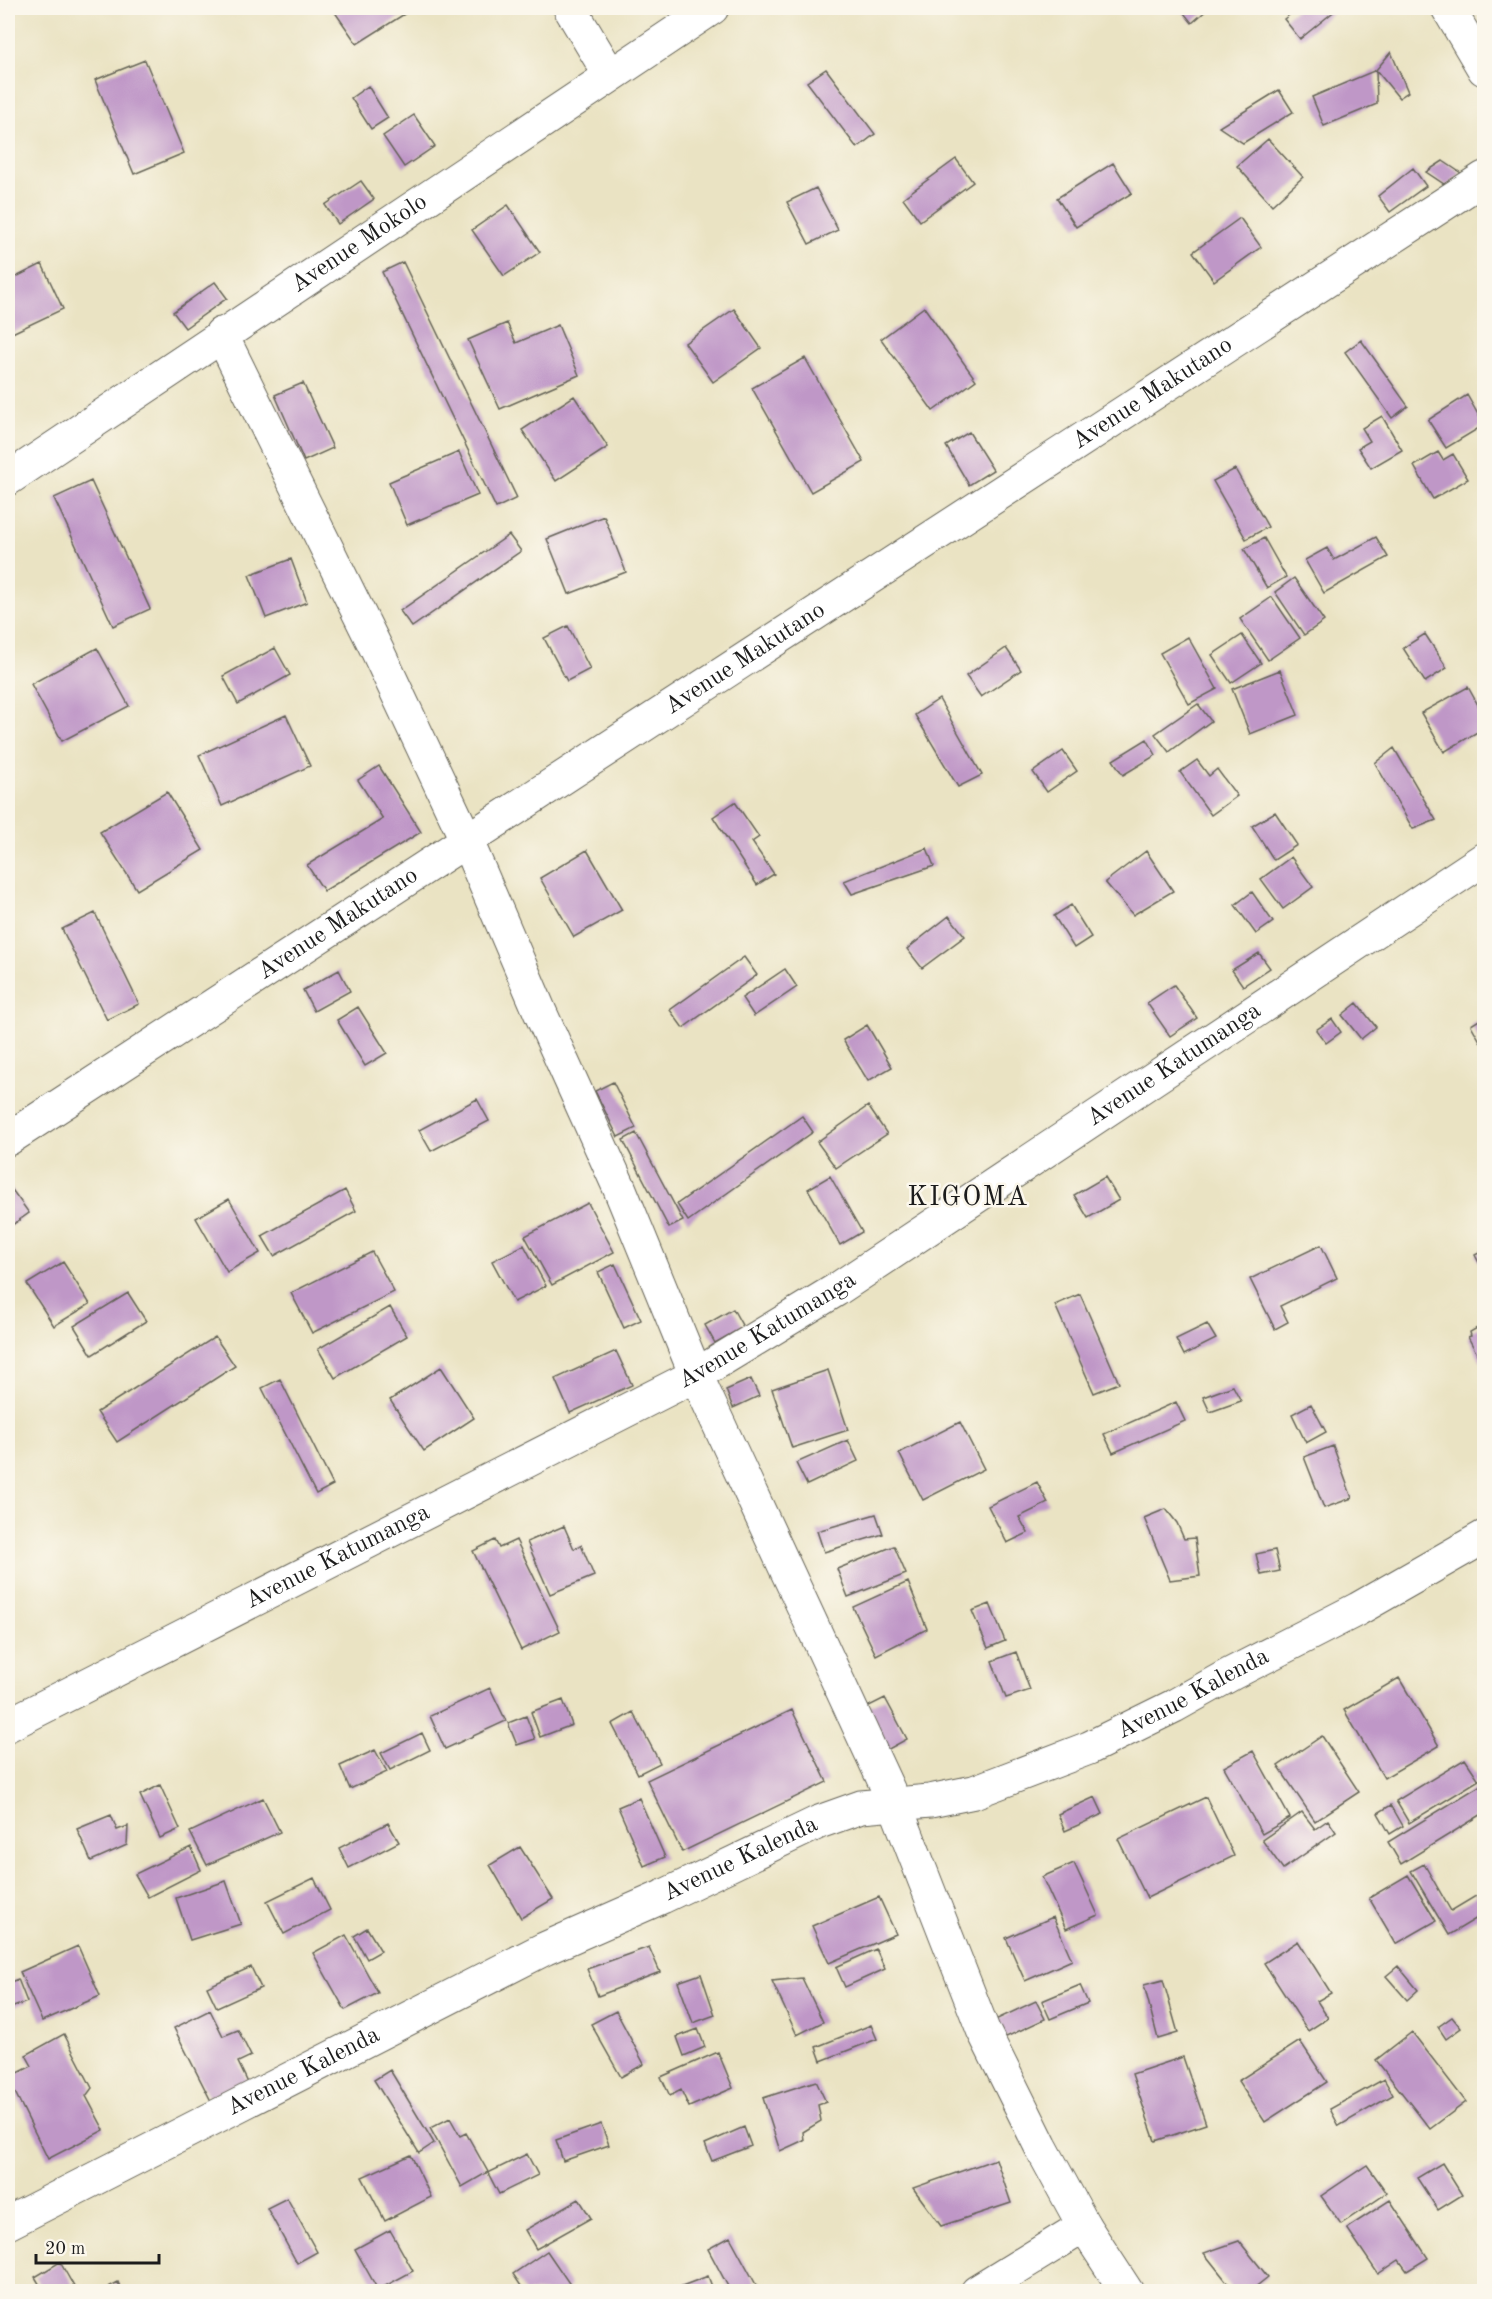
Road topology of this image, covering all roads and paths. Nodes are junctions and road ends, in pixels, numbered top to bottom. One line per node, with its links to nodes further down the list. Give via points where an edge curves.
1 (570, 8): 5 (street)
2 (712, 8): 5 (street, Avenue Mokolo)
3 (1448, 8): 4 (street)
4 (1485, 69)
5 (610, 75): 7 (street, Avenue Mokolo)
6 (1485, 178): 9 (street, Avenue Makutano)
7 (221, 334): 8 (street, Avenue Mokolo); 9 (street, via 378,650)
8 (8, 479)
9 (466, 839): 11 (street, Avenue Makutano); 12 (street, via 619,1187)
10 (1485, 859): 12 (street, Avenue Katumanga, via 836,1290)
11 (8, 1139)
12 (696, 1375): 14 (street, Avenue Katumanga); 15 (street)
13 (1485, 1537): 15 (street, Avenue Kalenda, via 1358,1609 1089,1748 974,1792 930,1801)
14 (8, 1725)
15 (894, 1802): 16 (street, Avenue Kalenda, via 861,1807 819,1822 544,1949); 17 (street, via 983,2030)
16 (8, 2223)
17 (1084, 2226): 18 (street); 19 (street)
18 (977, 2292)
19 (1126, 2292)

